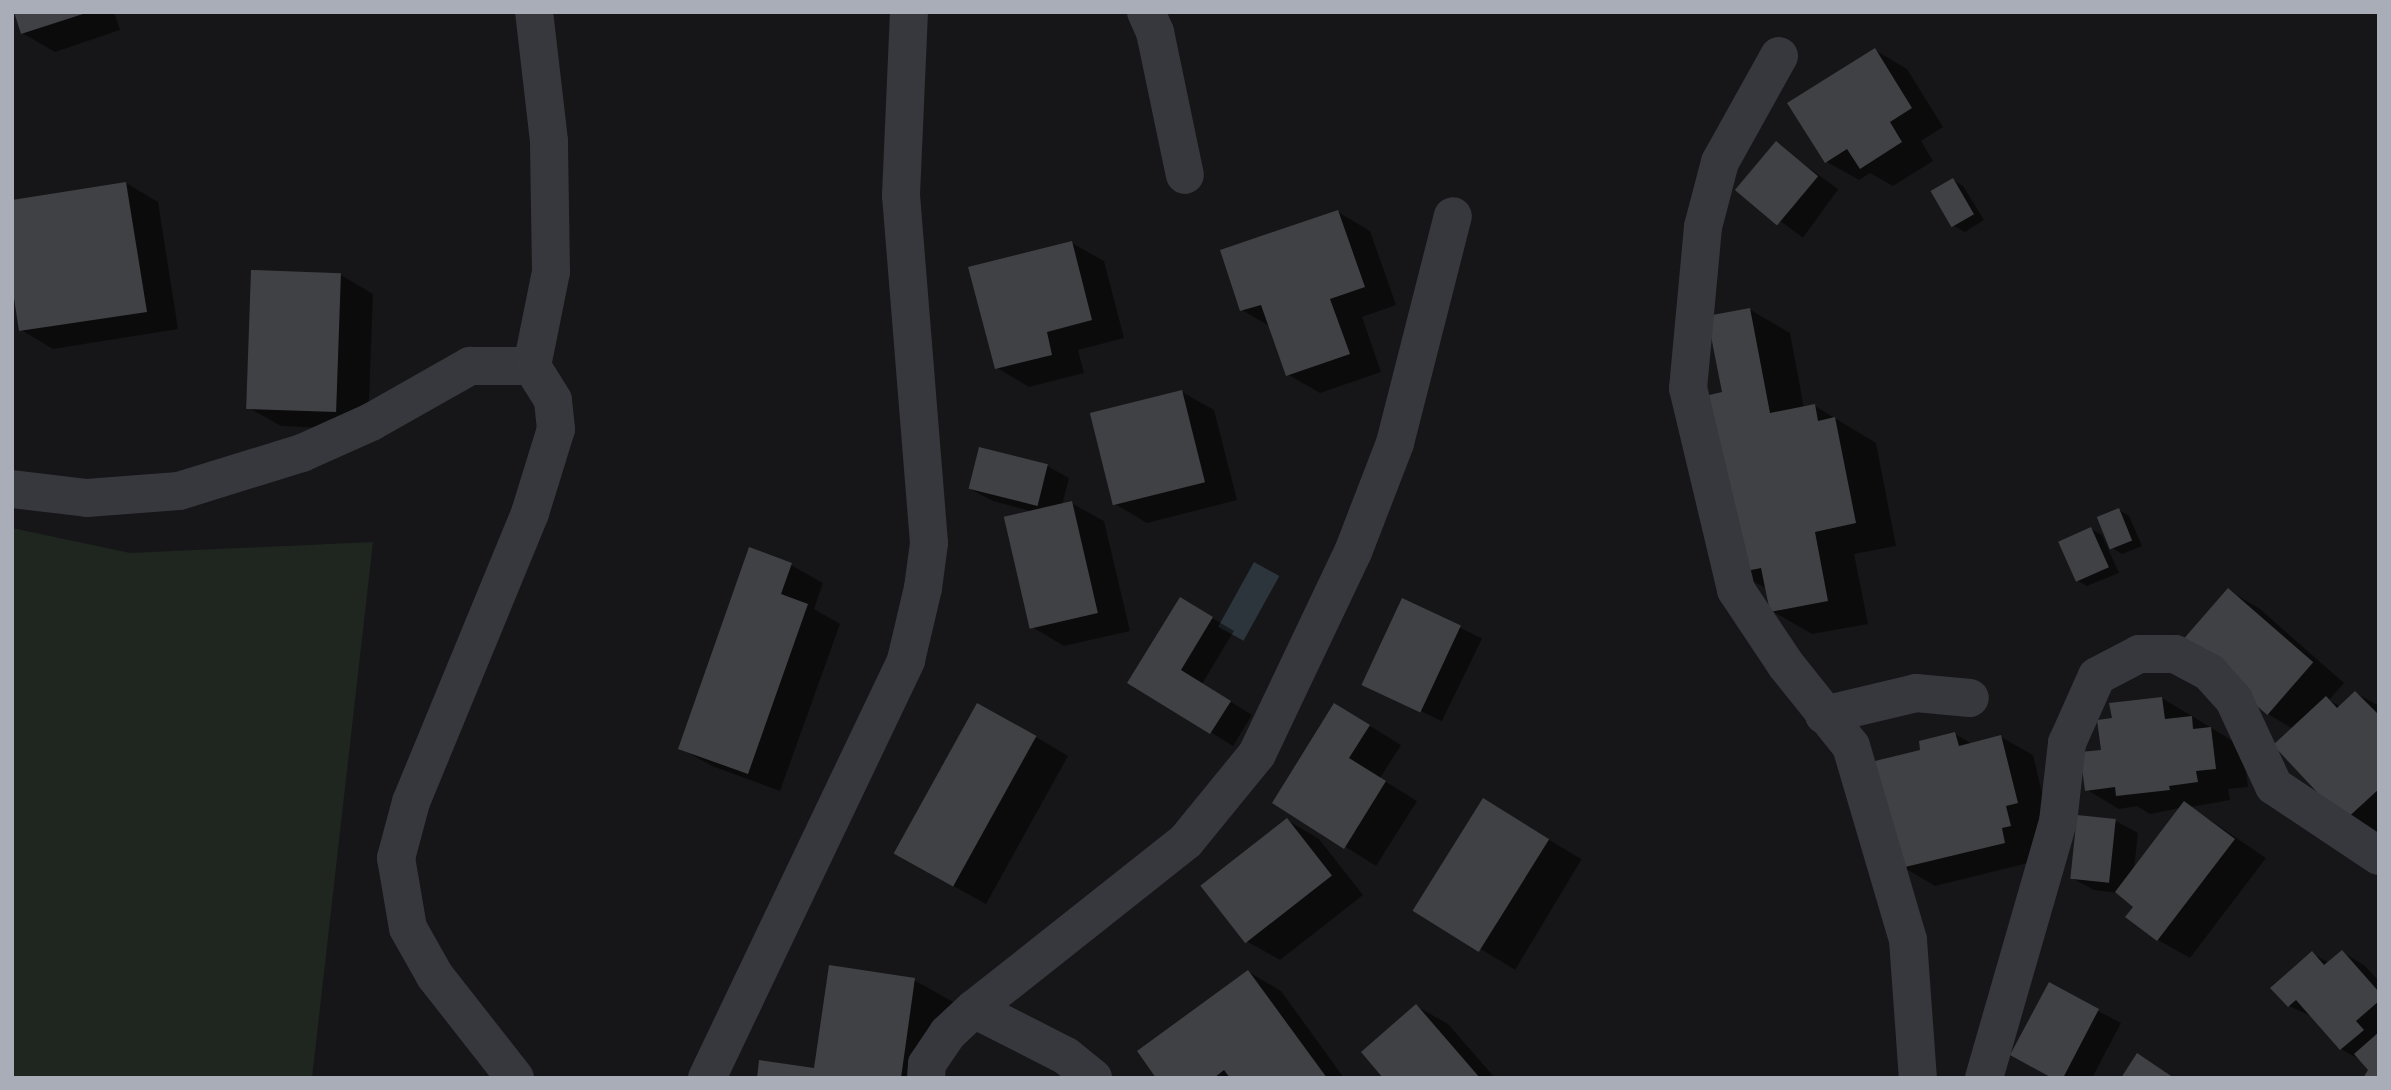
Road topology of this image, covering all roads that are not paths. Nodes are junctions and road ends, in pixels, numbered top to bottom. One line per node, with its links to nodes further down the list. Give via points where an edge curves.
1 (534, 12): 7 (street, via 549,141 551,272)
2 (909, 12): 14 (street, via 901,195 929,543 923,588 906,660)
3 (1146, 12): 5 (street, via 1155,32)
4 (1779, 56): 10 (street, via 1720,162 1703,227 1688,388 1736,590)
5 (1185, 175)
6 (1452, 216): 12 (street, via 1395,443 1353,552 1256,754 1186,841)
7 (532, 366): 8 (street, via 470,366 371,422 302,453 179,491 87,498); 13 (street, via 554,400 556,429 550,461 411,802 396,858 408,928 435,976)
8 (12, 489)
9 (1970, 698): 10 (street, via 1916,694)
10 (1824, 715): 17 (street, via 1851,746 1908,940)
11 (2379, 856): 18 (street, via 2274,786 2234,700 2210,673 2175,654 2139,654 2097,676 2067,743 2058,822)
12 (974, 1009): 15 (street, via 947,1032 927,1064); 16 (street, via 1066,1056)
13 (515, 1078)
14 (706, 1078)
15 (926, 1078)
16 (1093, 1078)
17 (1918, 1078)
18 (1984, 1078)

